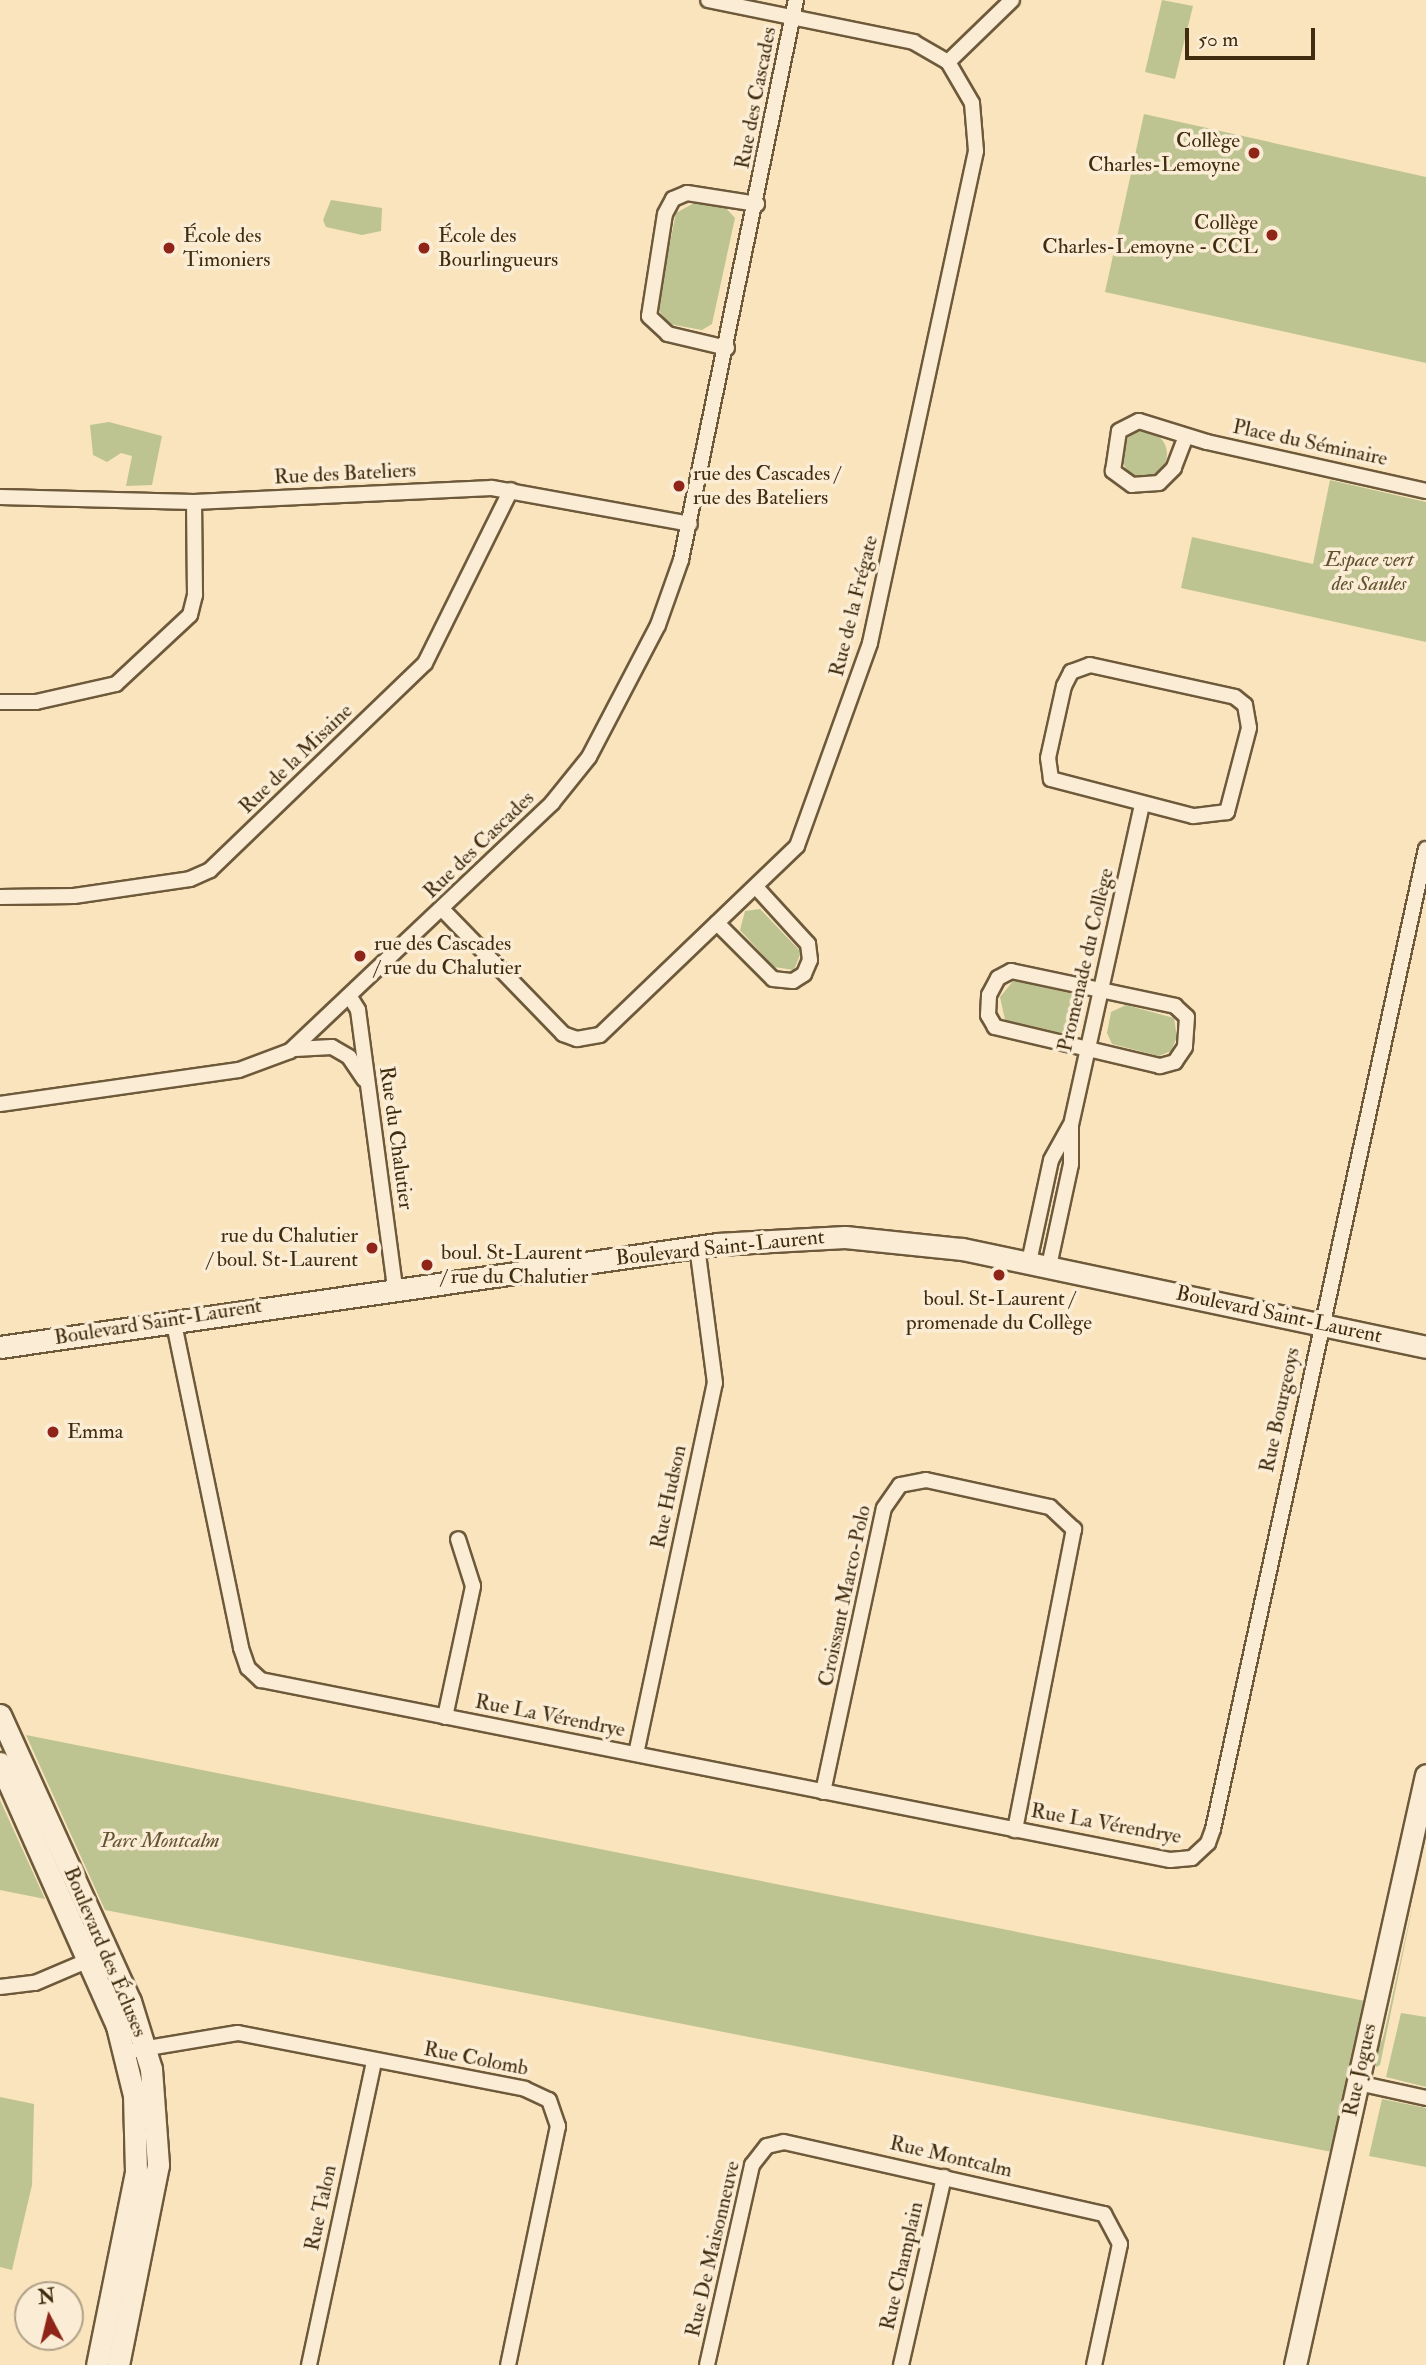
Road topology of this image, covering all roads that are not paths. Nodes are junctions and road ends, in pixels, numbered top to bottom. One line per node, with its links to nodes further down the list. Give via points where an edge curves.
1 (708, 0): 4 (street, Rue de la Frégate)
2 (796, 0): 4 (street, Rue des Cascades)
3 (1012, 0): 5 (street)
4 (793, 16): 5 (street, Rue de la Frégate, via 915,42); 6 (street, Rue des Cascades)
5 (947, 62): 17 (street, Rue de la Frégate, via 969,94 976,151 872,635 802,837)
6 (757, 204): 7 (street, Rue des Cascades); 7 (street, via 687,192 673,200 665,214 649,316 668,334)
7 (727, 348): 13 (street, Rue des Cascades)
8 (1186, 436): 8 (street, Place du Séminaire, via 1144,422 1128,422 1115,440 1114,471 1132,485 1159,483 1174,468); 10 (street, Place du Séminaire)
9 (511, 489): 12 (street, Rue des Bateliers); 13 (street, Rue des Bateliers); 18 (street, Rue de la Misaine, via 425,663 210,870 190,879 97,893)
10 (1426, 491)
11 (0, 497): 12 (street, Rue des Bateliers)
12 (194, 502): 14 (street, via 195,595 190,615 116,684 36,702)
13 (690, 524): 19 (street, Rue des Cascades, via 663,613 590,757 552,803)
14 (0, 702)
15 (1142, 804): 15 (street, via 1205,818 1227,812 1249,728 1248,711 1235,697 1097,667 1076,669 1064,686 1048,758 1051,779); 21 (street, Promenade du Collège)
16 (1426, 849): 32 (street, Rue Bourgeoys)
17 (756, 887): 20 (street, Rue de la Frégate); 20 (street, via 808,944 810,960 804,974 793,981 773,979)
18 (0, 897)
19 (443, 910): 20 (street, Rue de la Frégate, via 558,1029 577,1039 594,1038 609,1028); 22 (street, Rue des Cascades)
20 (717, 923)
21 (1101, 989): 23 (street, Promenade du Collège); 23 (street, via 1182,1010 1188,1024 1185,1047 1175,1062 1160,1066); 23 (street, via 1018,970 998,978 989,995 988,1015 995,1027)
22 (350, 997): 24 (street, Rue des Cascades); 25 (street, Rue du Chalutier, via 358,1010)
23 (1087, 1050): 27 (street, Promenade du Collège)
24 (290, 1051): 25 (street, via 318,1045 342,1052); 26 (street, Rue des Cascades, via 239,1070)
25 (368, 1086): 30 (street, Rue du Chalutier)
26 (0, 1104)
27 (1071, 1125): 29 (street, Promenade du Collège, via 1071,1164); 29 (street, Promenade du Collège, via 1052,1160)
28 (697, 1247): 29 (street, Boulevard Saint-Laurent, via 856,1237 926,1243); 30 (street, Boulevard Saint-Laurent); 38 (street, Rue Hudson, via 715,1383)
29 (1039, 1264): 32 (street, Boulevard Saint-Laurent)
30 (395, 1288): 31 (street, Boulevard Saint-Laurent)
31 (173, 1319): 34 (street, Boulevard Saint-Laurent); 37 (street, Rue La Vérendrye, via 248,1668 268,1683)
32 (1320, 1324): 33 (street, Boulevard Saint-Laurent); 43 (street, Rue Bourgeoys, via 1213,1829)
33 (1426, 1347)
34 (3, 1348)
35 (458, 1539): 37 (street, via 473,1586)
36 (0, 1715): 44 (street, Boulevard des Écluses)
37 (445, 1717): 38 (street, Rue La Vérendrye)
38 (636, 1754): 41 (street, Rue La Vérendrye)
39 (0, 1763): 44 (street, Boulevard des Écluses)
40 (1426, 1775): 48 (street, Rue Jogues)
41 (823, 1792): 42 (street, Rue La Vérendrye); 42 (street, Croissant Marco-Polo, via 884,1508 900,1485 926,1480 1050,1507 1074,1529)
42 (1015, 1830): 43 (street, Rue La Vérendrye, via 1178,1861)
43 (1199, 1854)
44 (98, 1956): 45 (street, via 35,1983); 46 (street, Boulevard des Écluses)
45 (0, 1987)
46 (136, 2051): 47 (street, Rue Colomb, via 230,2032); 52 (street, Boulevard des Écluses, via 136,2164); 53 (street, Boulevard des Écluses, via 157,2110 158,2165)
47 (374, 2061): 54 (street, Rue Talon); 55 (street, Rue Colomb, via 532,2091 556,2112 557,2132)
48 (1358, 2083): 49 (street); 59 (street, Rue Jogues)
49 (1426, 2098)
50 (768, 2146): 51 (street, Rue Montcalm, via 791,2143); 56 (street, Rue De Maisonneuve, via 752,2165)
51 (944, 2177): 57 (street, Rue Champlain); 58 (street, Rue Montcalm, via 1097,2210 1117,2232 1119,2250)
52 (97, 2365)
53 (118, 2365)
54 (309, 2365)
55 (508, 2365)
56 (707, 2365)
57 (901, 2365)
58 (1094, 2365)
59 (1295, 2365)

